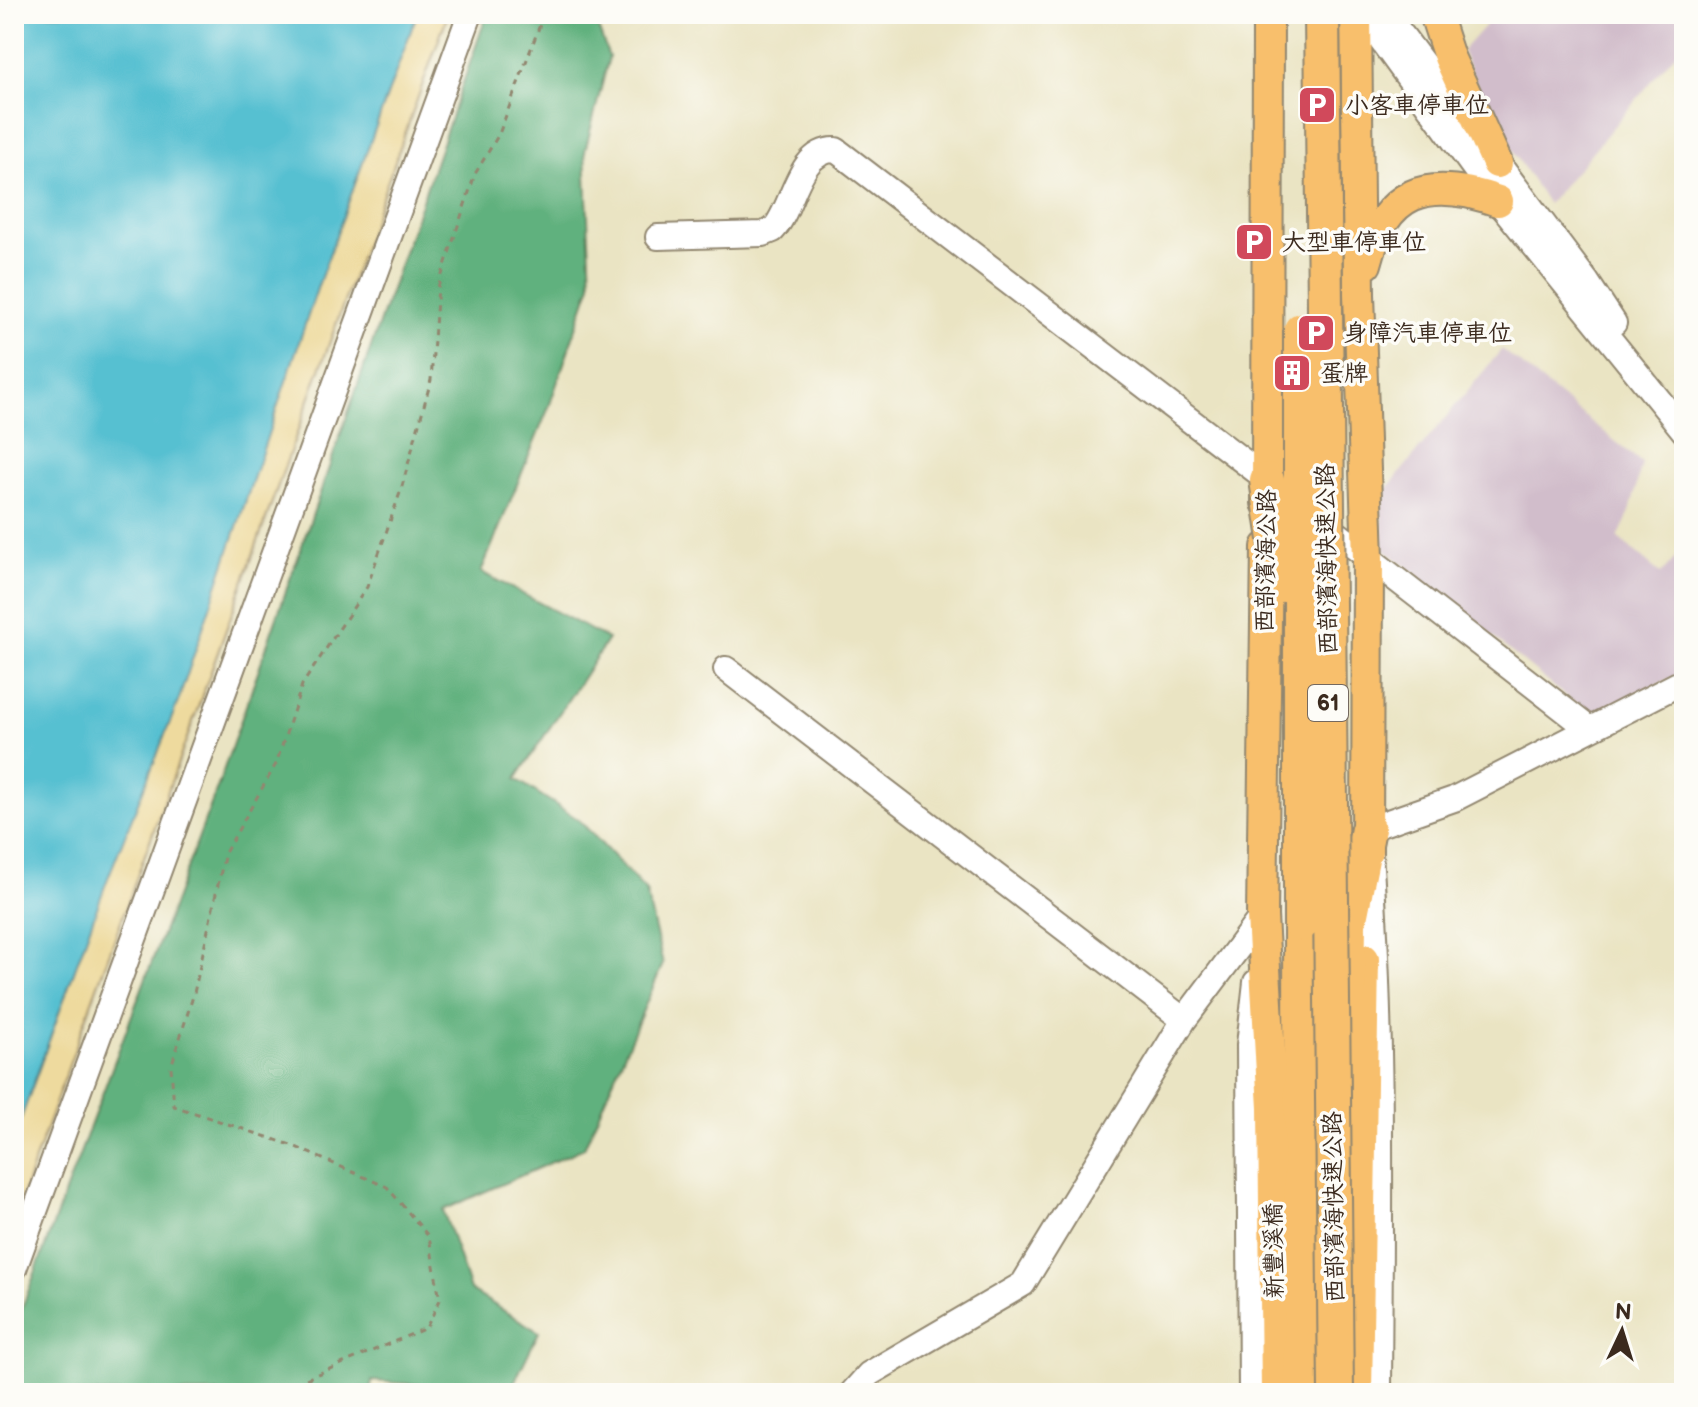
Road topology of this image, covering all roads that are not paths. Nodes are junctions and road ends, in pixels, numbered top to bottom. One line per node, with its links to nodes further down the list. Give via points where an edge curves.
1 (470, 14): 25 (street)
2 (1260, 14): 9 (main road)
3 (1268, 14): 9 (main road, 西部濱海公路)
4 (1301, 14): 22 (highway, 西部濱海快速公路 / 61, bridge)
5 (1322, 14): 30 (highway, 西部濱海快速公路 / 61, bridge)
6 (1359, 14): 11 (street); 13 (main road, 61)
7 (1386, 14): 10 (street)
8 (1435, 14): 10 (main road)
9 (1265, 71): 15 (main road, 西部濱海公路)
10 (1497, 163): 14 (street, via 1587,282)
11 (1498, 201): 13 (main road, via 1435,189 1398,204 1374,235); 14 (street)
12 (658, 237): 15 (street, via 773,230 797,181 820,154 836,150)
13 (1359, 294): 16 (main road, 61)
14 (1681, 427)
15 (1267, 480): 16 (street); 21 (main road, 西部濱海公路); 22 (highway, bridge, via 1283,577 1282,805)
16 (1368, 558): 19 (street); 20 (main road, 61)
17 (726, 669): 23 (street)
18 (1684, 681): 19 (street)
19 (1588, 728): 20 (street, via 1454,799)
20 (1368, 829): 30 (highway, bridge, via 1349,924 1345,1218); 31 (main road, 61); 32 (street, via 1381,1087)
21 (1262, 916): 23 (street); 24 (main road, 西部濱海公路); 27 (street, via 1249,1045)
22 (1301, 924): 29 (highway, 西部濱海快速公路 / 61)
23 (1184, 1020): 26 (street, via 1023,1284 869,1374)
24 (1273, 1108): 28 (main road, 新豐溪橋)
25 (14, 1269)
26 (852, 1393)
27 (1251, 1393)
28 (1276, 1393)
29 (1302, 1393)
30 (1336, 1393)
31 (1357, 1393)
32 (1379, 1393)

